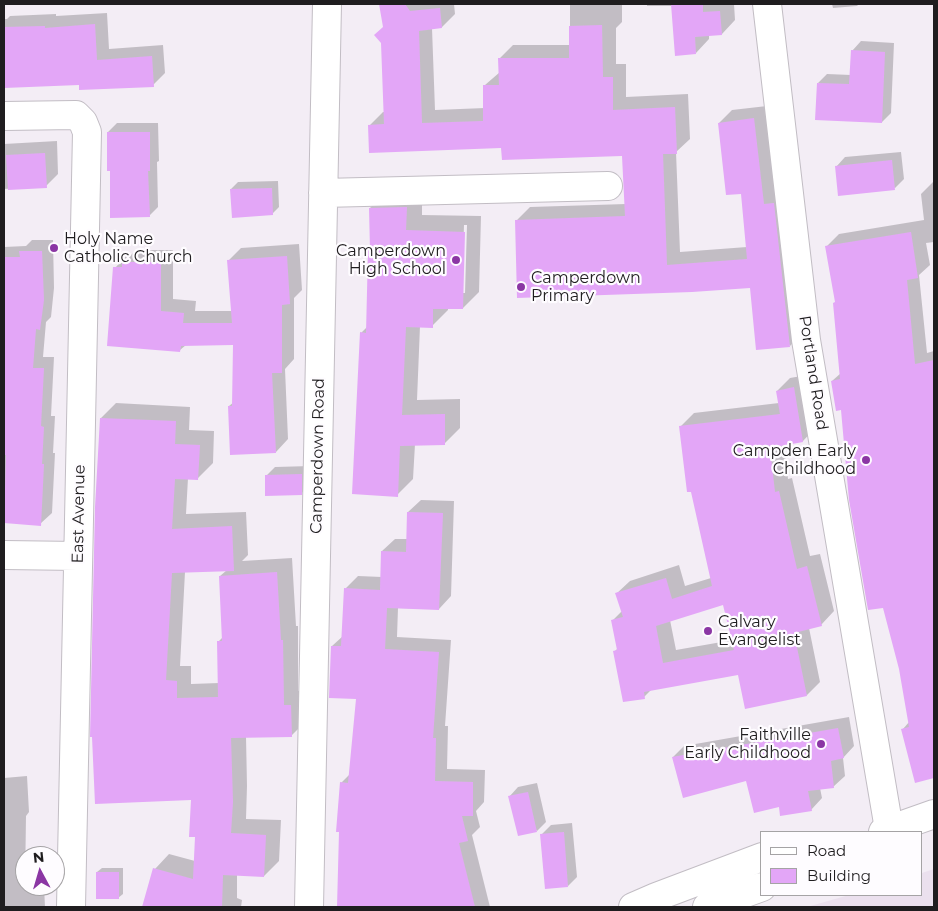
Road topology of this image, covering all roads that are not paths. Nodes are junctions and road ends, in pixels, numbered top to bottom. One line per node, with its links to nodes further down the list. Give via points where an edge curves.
1 (326, 4): 5 (street, Camperdown Road)
2 (767, 4): 9 (street, Portland Road, via 806,340)
3 (4, 116): 7 (street, East Avenue, via 76,115 87,132)
4 (608, 186): 5 (street)
5 (324, 193): 13 (street, Camperdown Road)
6 (4, 555): 7 (street)
7 (78, 556): 12 (street, East Avenue)
8 (934, 814): 9 (street)
9 (880, 831)
10 (760, 858): 14 (street)
11 (760, 888): 15 (street)
12 (71, 907)
13 (309, 907)
14 (633, 907)
15 (707, 907)

